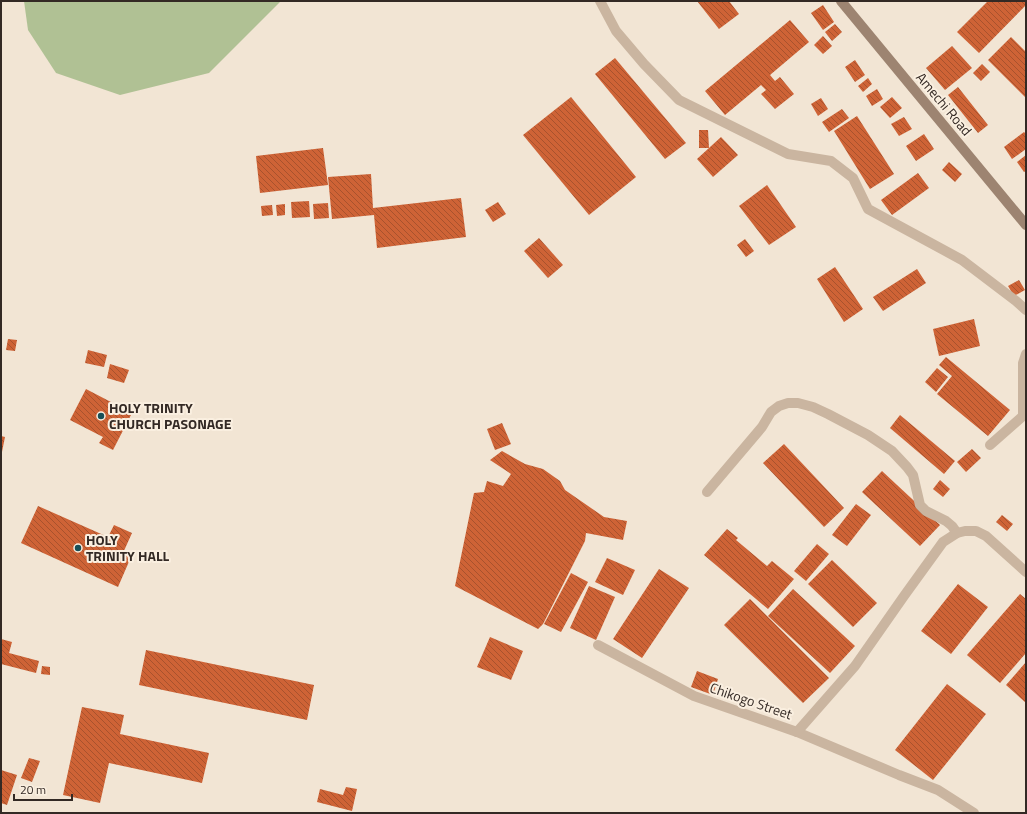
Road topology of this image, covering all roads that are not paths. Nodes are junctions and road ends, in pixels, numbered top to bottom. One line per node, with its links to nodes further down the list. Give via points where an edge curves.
1 (600, 1): 4 (street, via 616,31 680,100 788,154 831,161 853,178 868,209 962,260)
2 (841, 1): 3 (main road, Amechi Road)
3 (1026, 225)
4 (1026, 310)
5 (1026, 354): 6 (street, via 1022,363 1024,416)
6 (990, 445)
7 (707, 492): 8 (street, via 762,427 771,412 788,403 798,403 828,414 892,451 914,475 920,505 946,521)
8 (957, 533): 9 (street, via 976,531 986,536); 11 (street, via 942,542 854,666)
9 (1026, 572)
10 (598, 645): 11 (street, Chikogo Street, via 694,696)
11 (797, 732): 12 (street, Chikogo Street, via 938,790)
12 (974, 813)

